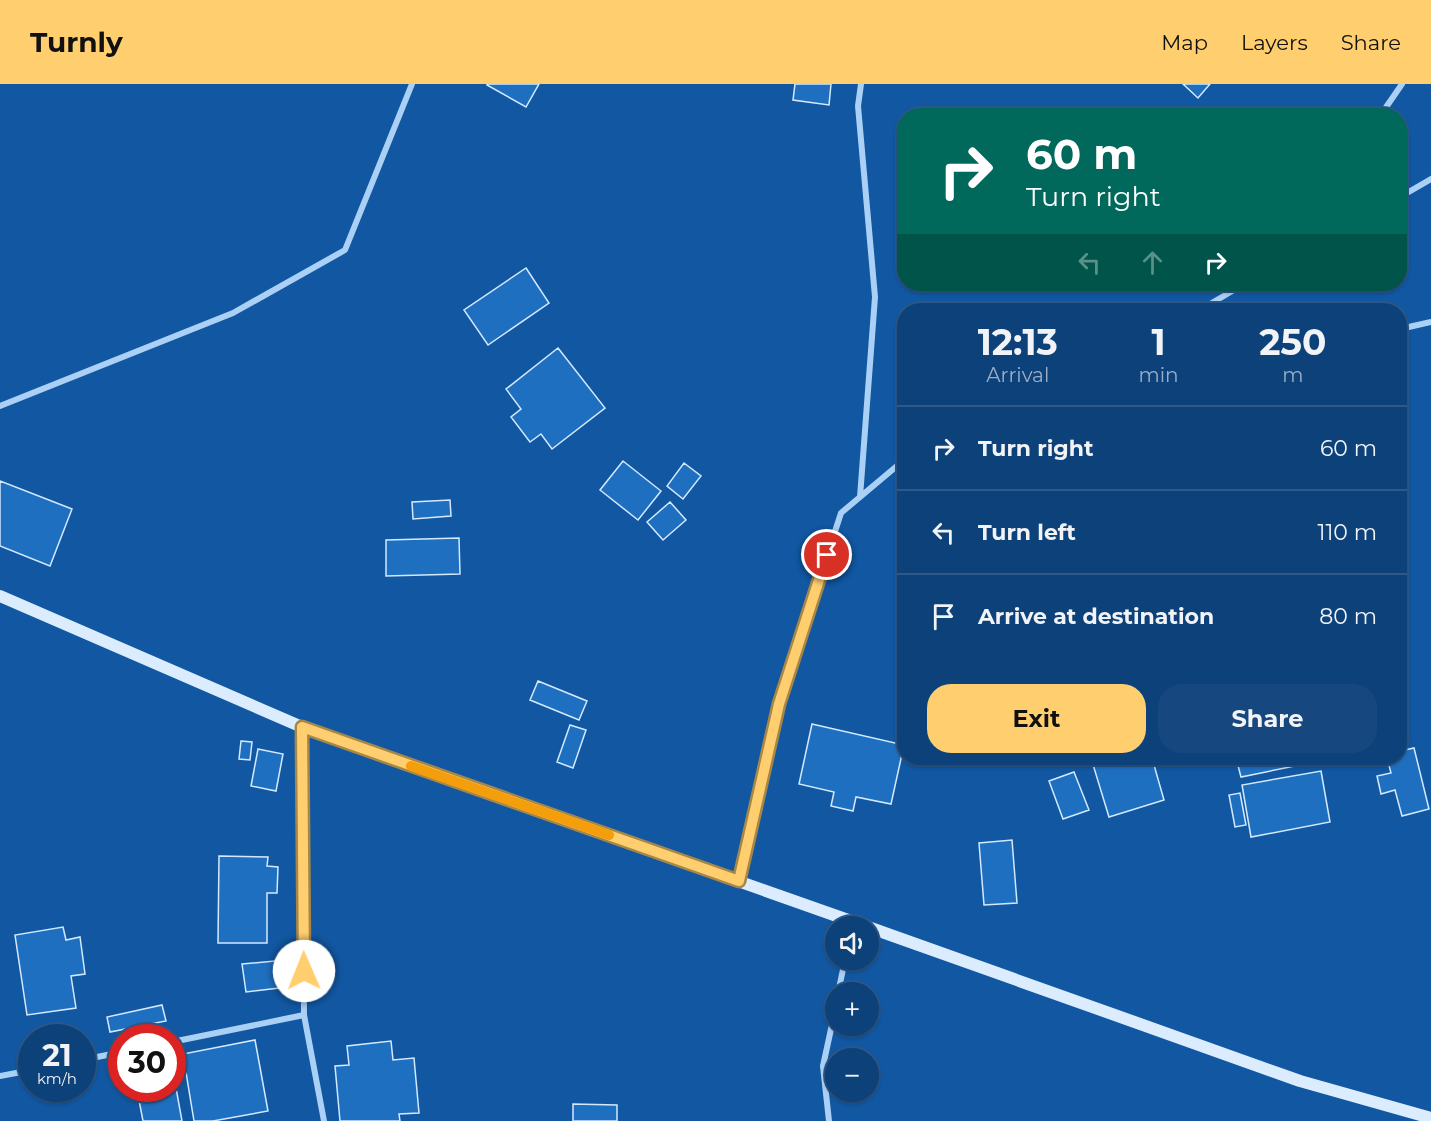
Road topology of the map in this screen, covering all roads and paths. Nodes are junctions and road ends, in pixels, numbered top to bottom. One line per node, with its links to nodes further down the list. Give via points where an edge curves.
1 (412, 84): 11 (street, via 345,250 234,313)
2 (861, 84): 13 (street, via 858,106 875,297)
3 (1402, 84): 4 (street)
4 (1386, 108)
5 (1431, 179): 6 (street)
6 (1407, 193)
7 (1232, 291): 8 (street)
8 (1212, 303)
9 (1431, 322): 10 (street)
10 (1407, 327)
11 (0, 406)
12 (897, 466): 13 (street)
13 (860, 497): 16 (street, via 841,513 779,704)
14 (0, 596): 15 (main road)
15 (302, 727): 16 (main road); 19 (street)
16 (739, 881): 17 (main road)
17 (831, 916)
18 (879, 931): 24 (main road, via 1300,1081)
19 (304, 1016): 21 (street); 25 (street)
20 (829, 1036): 26 (street, via 823,1065)
21 (186, 1039)
22 (18, 1073): 23 (street)
23 (0, 1076)
24 (1431, 1118)
25 (324, 1121)
26 (829, 1121)

